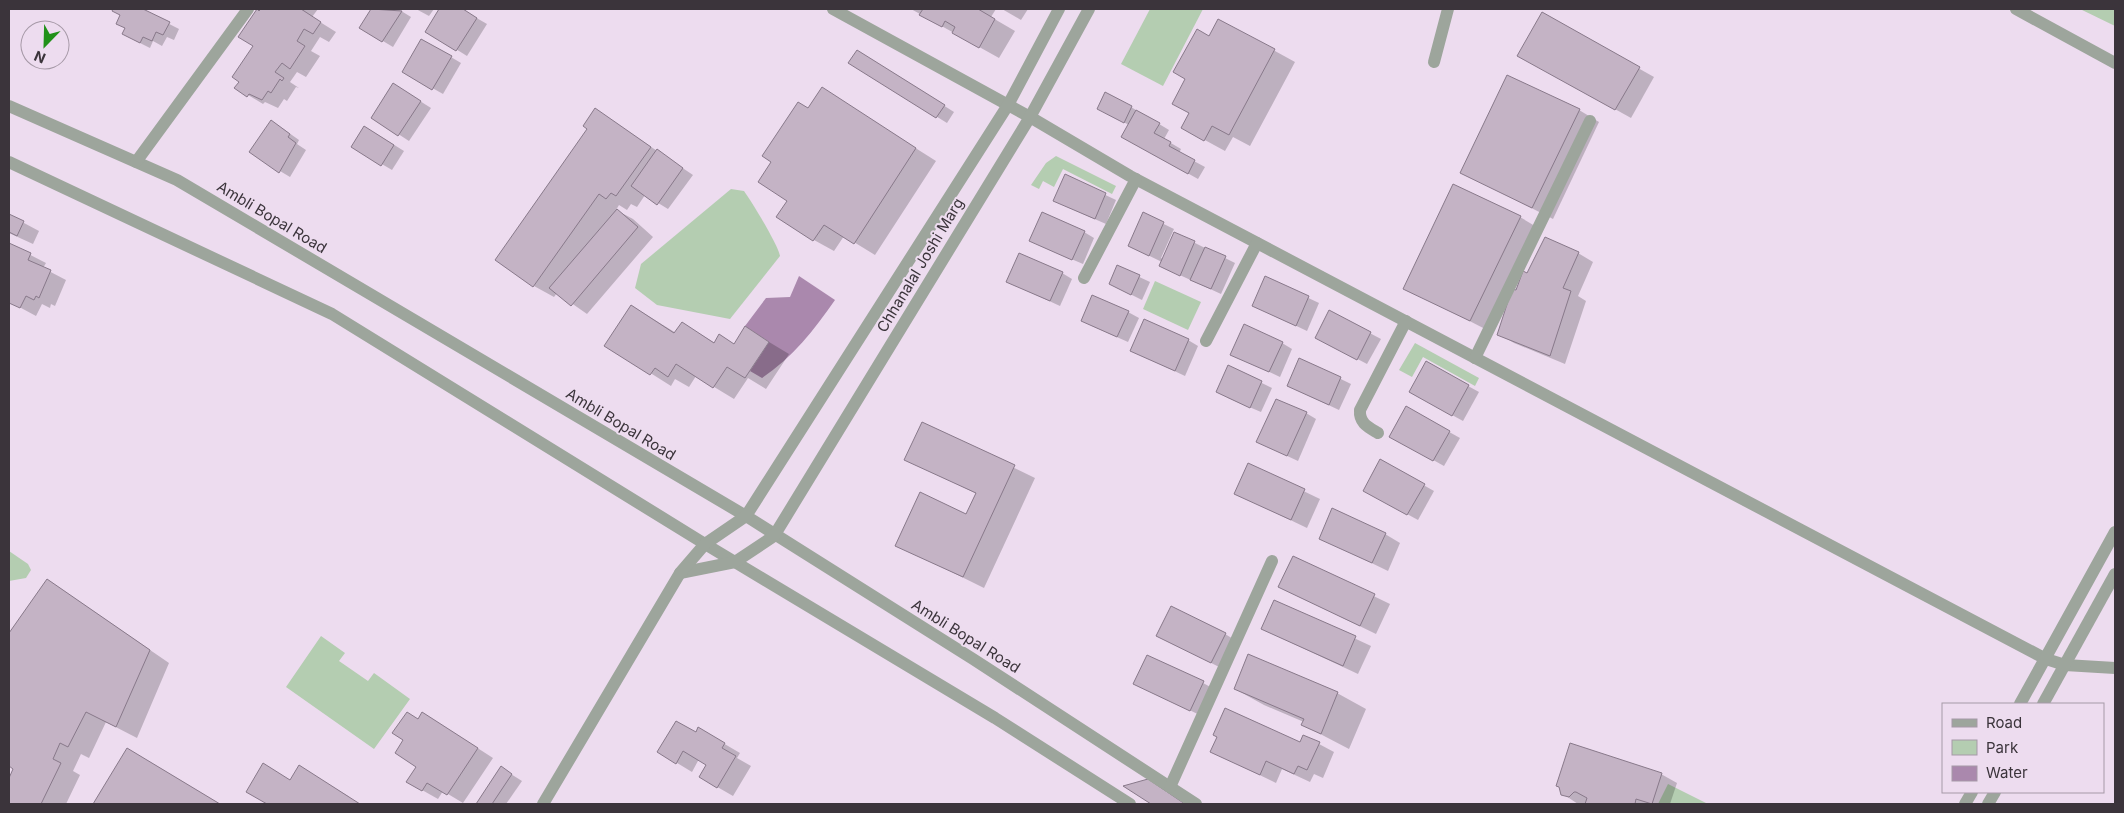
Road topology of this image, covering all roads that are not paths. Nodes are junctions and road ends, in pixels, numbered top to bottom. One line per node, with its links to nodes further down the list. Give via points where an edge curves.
1 (248, 9): 14 (street)
2 (833, 9): 9 (street)
3 (1059, 9): 9 (street, Chhanalal Joshi Marg)
4 (1089, 9): 11 (street, Chhanalal Joshi Marg)
5 (1448, 9): 7 (street)
6 (2016, 9): 8 (street)
7 (1434, 62)
8 (2115, 63)
9 (1008, 105): 11 (street); 22 (street, Chhanalal Joshi Marg)
10 (9, 106): 14 (street, Ambli Bopal Road)
11 (1030, 117): 15 (street); 24 (street, Chhanalal Joshi Marg)
12 (1590, 121): 20 (street)
13 (9, 162): 25 (street, via 332,314)
14 (136, 162): 22 (street, Ambli Bopal Road, via 177,180)
15 (1136, 179): 16 (street); 17 (street)
16 (1257, 242): 18 (street); 19 (street)
17 (1084, 278)
18 (1406, 321): 20 (street); 21 (street, via 1360,410 1363,424)
19 (1206, 340)
20 (1475, 358): 30 (street)
21 (1378, 433)
22 (746, 516): 24 (street, Ambli Bopal Road); 25 (street)
23 (2115, 532): 30 (street)
24 (774, 536): 27 (street); 35 (street, Ambli Bopal Road, via 973,659)
25 (705, 544): 27 (street); 28 (street)
26 (1272, 561): 35 (street)
27 (736, 562): 28 (street); 39 (street)
28 (680, 573): 38 (street)
29 (2115, 574): 31 (street)
30 (2046, 658): 31 (street); 33 (street)
31 (2065, 665): 32 (street); 34 (street)
32 (2115, 668)
33 (2021, 703)
34 (2044, 703)
35 (1170, 787): 40 (street, Ambli Bopal Road)
36 (1971, 793): 41 (street)
37 (1994, 793): 42 (street)
38 (543, 804)
39 (1130, 804)
40 (1196, 804)
41 (1965, 804)
42 (1988, 804)

